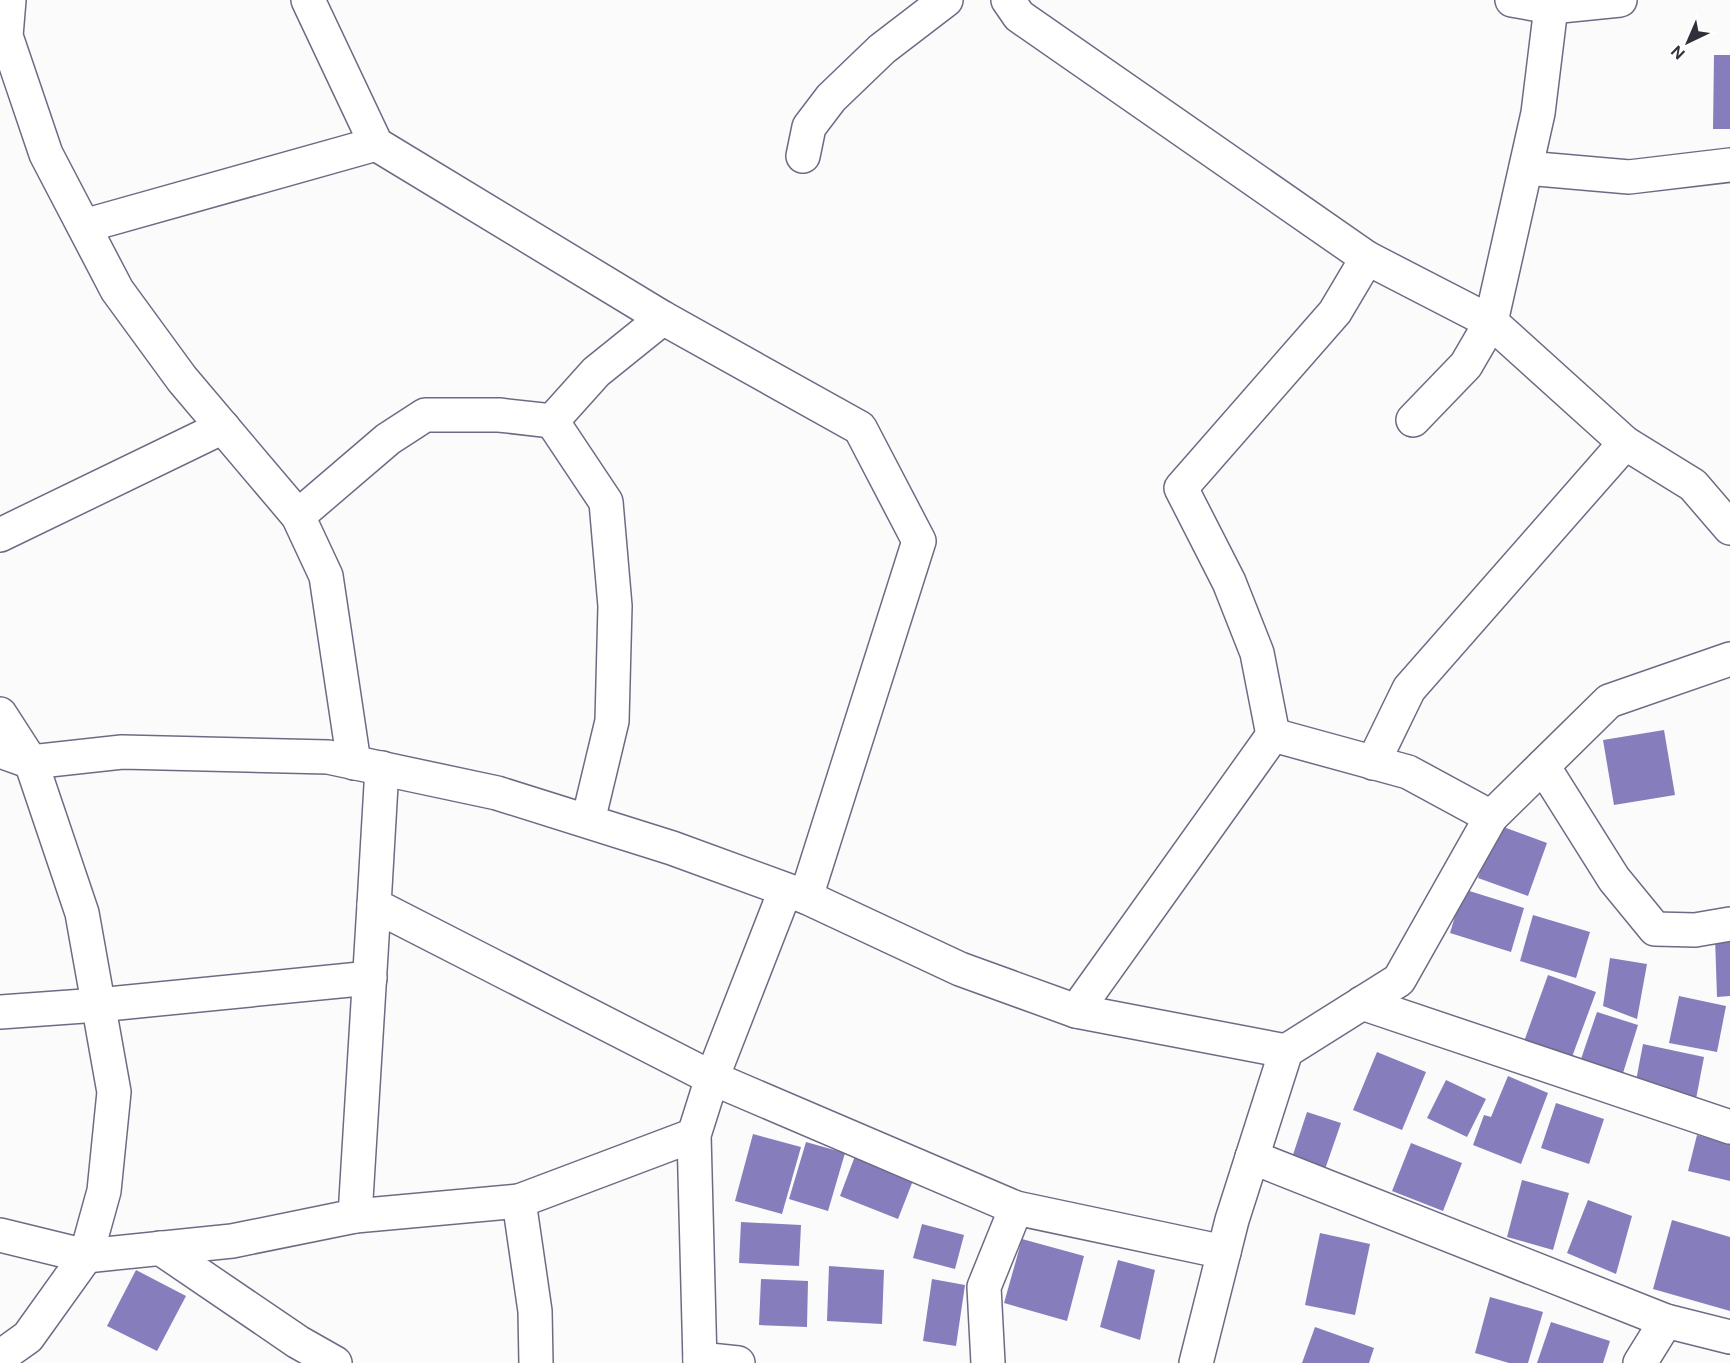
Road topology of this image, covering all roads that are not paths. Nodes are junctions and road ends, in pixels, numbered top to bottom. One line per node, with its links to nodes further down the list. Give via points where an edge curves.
1 (9, 0): 12 (street, via 6,36 46,154)
2 (308, 0): 8 (street)
3 (946, 0): 9 (street, via 882,49 831,98 809,127)
4 (1008, 0): 13 (street, via 1019,16)
5 (1512, 0): 7 (street)
6 (1620, 0): 7 (street)
7 (1551, 7): 11 (street, via 1538,113)
8 (376, 144): 12 (street); 14 (street)
9 (802, 156)
10 (1730, 165): 11 (street, via 1629,177)
11 (1526, 168): 15 (street)
12 (84, 226): 18 (street, via 117,290)
13 (1367, 258): 15 (street); 25 (street, via 1335,312 1181,488 1229,582 1257,653)
14 (663, 318): 17 (street, via 596,372); 33 (street, via 860,428 919,541)
15 (1491, 322): 16 (street, via 1466,365); 19 (street)
16 (1413, 420)
17 (552, 421): 20 (street, via 498,415 425,415 388,439); 32 (street, via 606,502 615,606 612,721)
18 (223, 427): 20 (street); 22 (street)
19 (1625, 443): 21 (street, via 1693,484); 28 (street, via 1409,689)
20 (298, 516): 29 (street, via 326,576)
21 (1730, 528)
22 (0, 535)
23 (1730, 659): 30 (street, via 1609,701)
24 (0, 714): 27 (street)
25 (1273, 735): 28 (street); 39 (street)
26 (0, 751): 27 (street)
27 (31, 762): 29 (street, via 122,752 328,757); 38 (street, via 82,913)
28 (1373, 763): 31 (street, via 1408,772)
29 (368, 766): 32 (street, via 497,793); 34 (street)
30 (1542, 766): 31 (street); 35 (street, via 1614,879 1655,929 1695,930)
31 (1491, 817): 37 (street, via 1399,980)
32 (588, 821): 33 (street)
33 (795, 894): 39 (street, via 960,969); 42 (street)
34 (374, 904): 36 (street); 42 (street)
35 (1730, 924)
36 (370, 978): 38 (street); 48 (street)
37 (1362, 1003): 41 (street); 43 (street)
38 (98, 1005): 40 (street); 52 (street, via 114,1092 104,1191)
39 (1076, 1011): 41 (street)
40 (0, 1012)
41 (1286, 1051): 45 (street)
42 (712, 1078): 44 (street); 47 (street)
43 (1730, 1127)
44 (694, 1135): 46 (street); 57 (street)
45 (1252, 1157): 51 (street); 53 (street)
46 (519, 1201): 48 (street); 59 (street, via 535,1311)
47 (1016, 1208): 51 (street); 61 (street, via 984,1287)
48 (355, 1216): 50 (street, via 232,1241)
49 (0, 1235): 52 (street)
50 (160, 1248): 52 (street); 55 (street)
51 (1224, 1252): 62 (street)
52 (86, 1256): 56 (street, via 28,1337)
53 (1666, 1321): 54 (street); 63 (street)
54 (1730, 1337)
55 (288, 1352): 58 (street)
56 (0, 1357)
57 (700, 1361): 60 (street)
58 (335, 1363)
59 (536, 1363)
60 (738, 1363)
61 (988, 1363)
62 (1196, 1363)
63 (1640, 1363)

